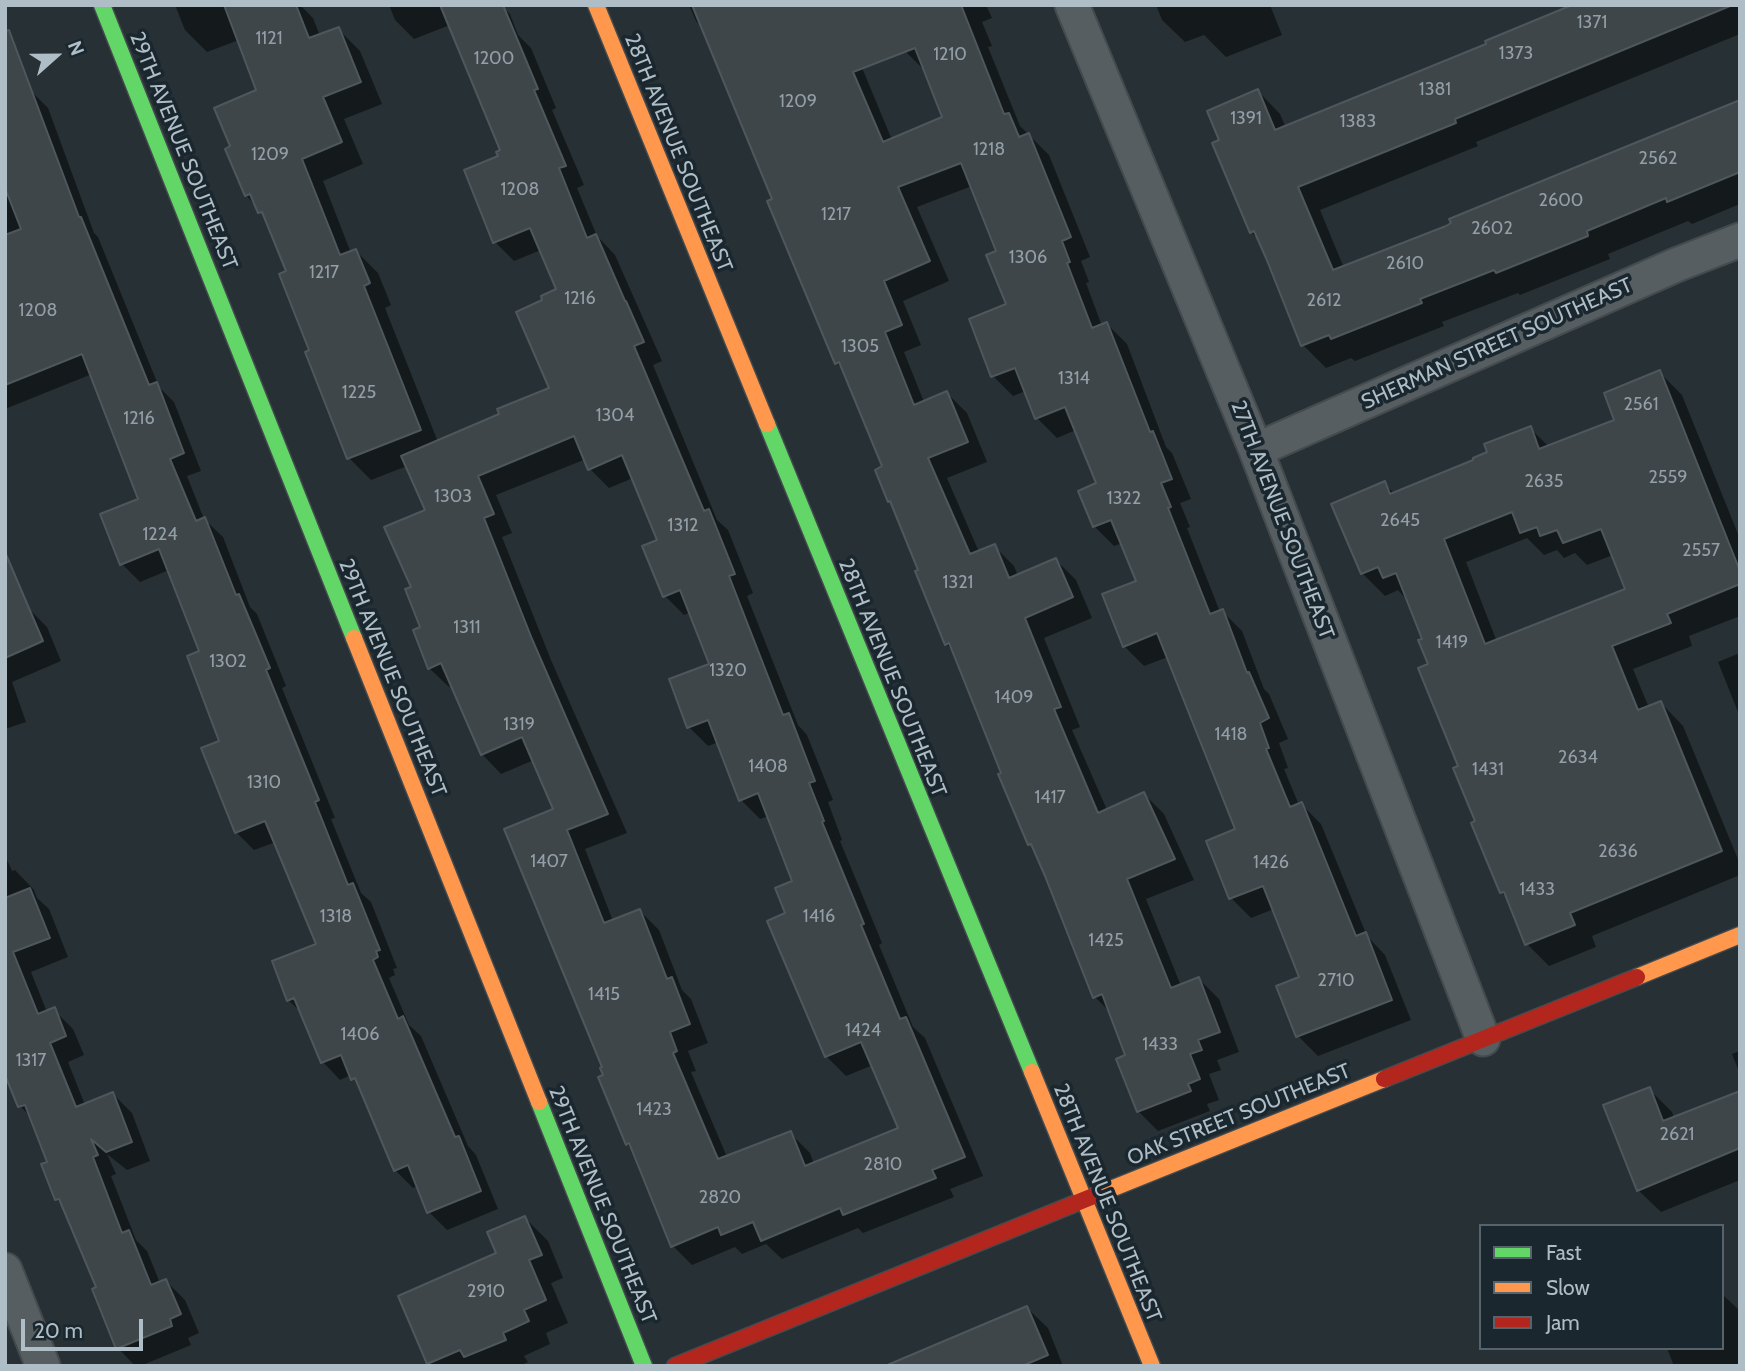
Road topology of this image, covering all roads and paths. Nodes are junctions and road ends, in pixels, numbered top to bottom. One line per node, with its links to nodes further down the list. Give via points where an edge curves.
1 (102, 5): 11 (street, 29TH AVENUE SOUTHEAST)
2 (596, 5): 8 (street, 28TH AVENUE SOUTHEAST)
3 (1072, 5): 5 (street, 27TH AVENUE SOUTHEAST)
4 (1740, 240): 5 (street, SHERMAN STREET SOUTHEAST)
5 (1256, 450): 7 (street, 27TH AVENUE SOUTHEAST)
6 (1740, 935): 7 (street, OAK STREET SOUTHEAST)
7 (1483, 1039): 8 (street, OAK STREET SOUTHEAST)
8 (1083, 1201): 12 (street, OAK STREET SOUTHEAST); 13 (street, 28TH AVENUE SOUTHEAST)
9 (5, 1270): 10 (street)
10 (43, 1366)
11 (644, 1366)
12 (675, 1366)
13 (1152, 1366)

